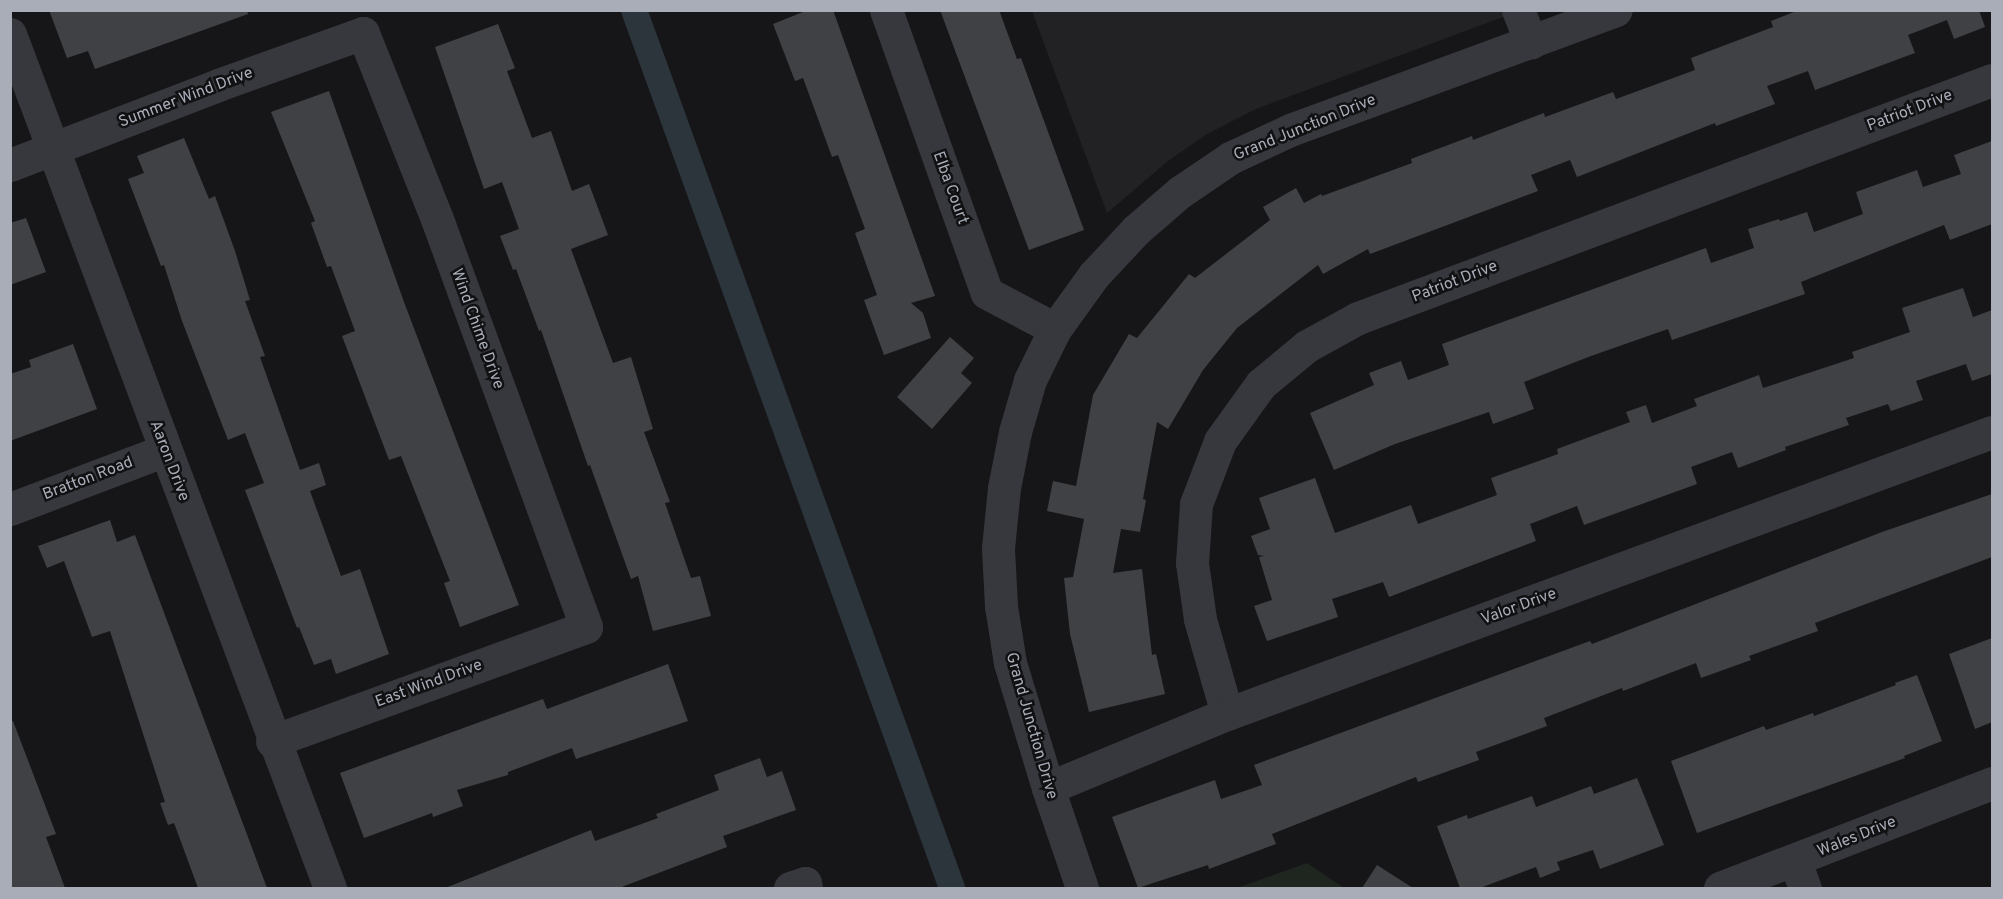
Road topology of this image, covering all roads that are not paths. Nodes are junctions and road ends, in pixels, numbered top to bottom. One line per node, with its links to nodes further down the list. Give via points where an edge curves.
1 (886, 10): 10 (street, Elba Court, via 987,293)
2 (1518, 10): 6 (street)
3 (1616, 10): 6 (street, Grand Junction Drive)
4 (363, 33): 8 (street, Summer Wind Drive); 14 (street, Wind Chime Drive, via 437,219)
5 (10, 34): 8 (street, Aaron Drive)
6 (1531, 42): 10 (street, Grand Junction Drive, via 1290,130 1230,158 1180,192 1136,230 1094,275)
7 (1992, 80): 15 (street, Patriot Drive, via 1358,318 1306,346 1261,384 1220,441 1196,504 1192,563 1200,619)
8 (53, 149): 9 (street, Summer Wind Drive); 12 (street, Aaron Drive)
9 (10, 165)
10 (1055, 329): 18 (street, Grand Junction Drive, via 1030,380 1015,432 998,548 1001,606 1010,663)
11 (1992, 432): 15 (street, Valor Drive)
12 (165, 450): 13 (street, Bratton Road); 16 (street, Aaron Drive)
13 (10, 508)
14 (586, 627): 16 (street, East Wind Drive)
15 (1227, 714): 18 (street, Valor Drive)
16 (273, 741): 20 (street, Aaron Drive)
17 (1992, 783): 19 (street, Wales Drive)
18 (1048, 788): 23 (street, Grand Junction Drive)
19 (1800, 875): 24 (street, Wales Drive)
20 (330, 888)
21 (790, 888): 22 (street, via 805,883)
22 (807, 888)
23 (1082, 888)
24 (1720, 888)

